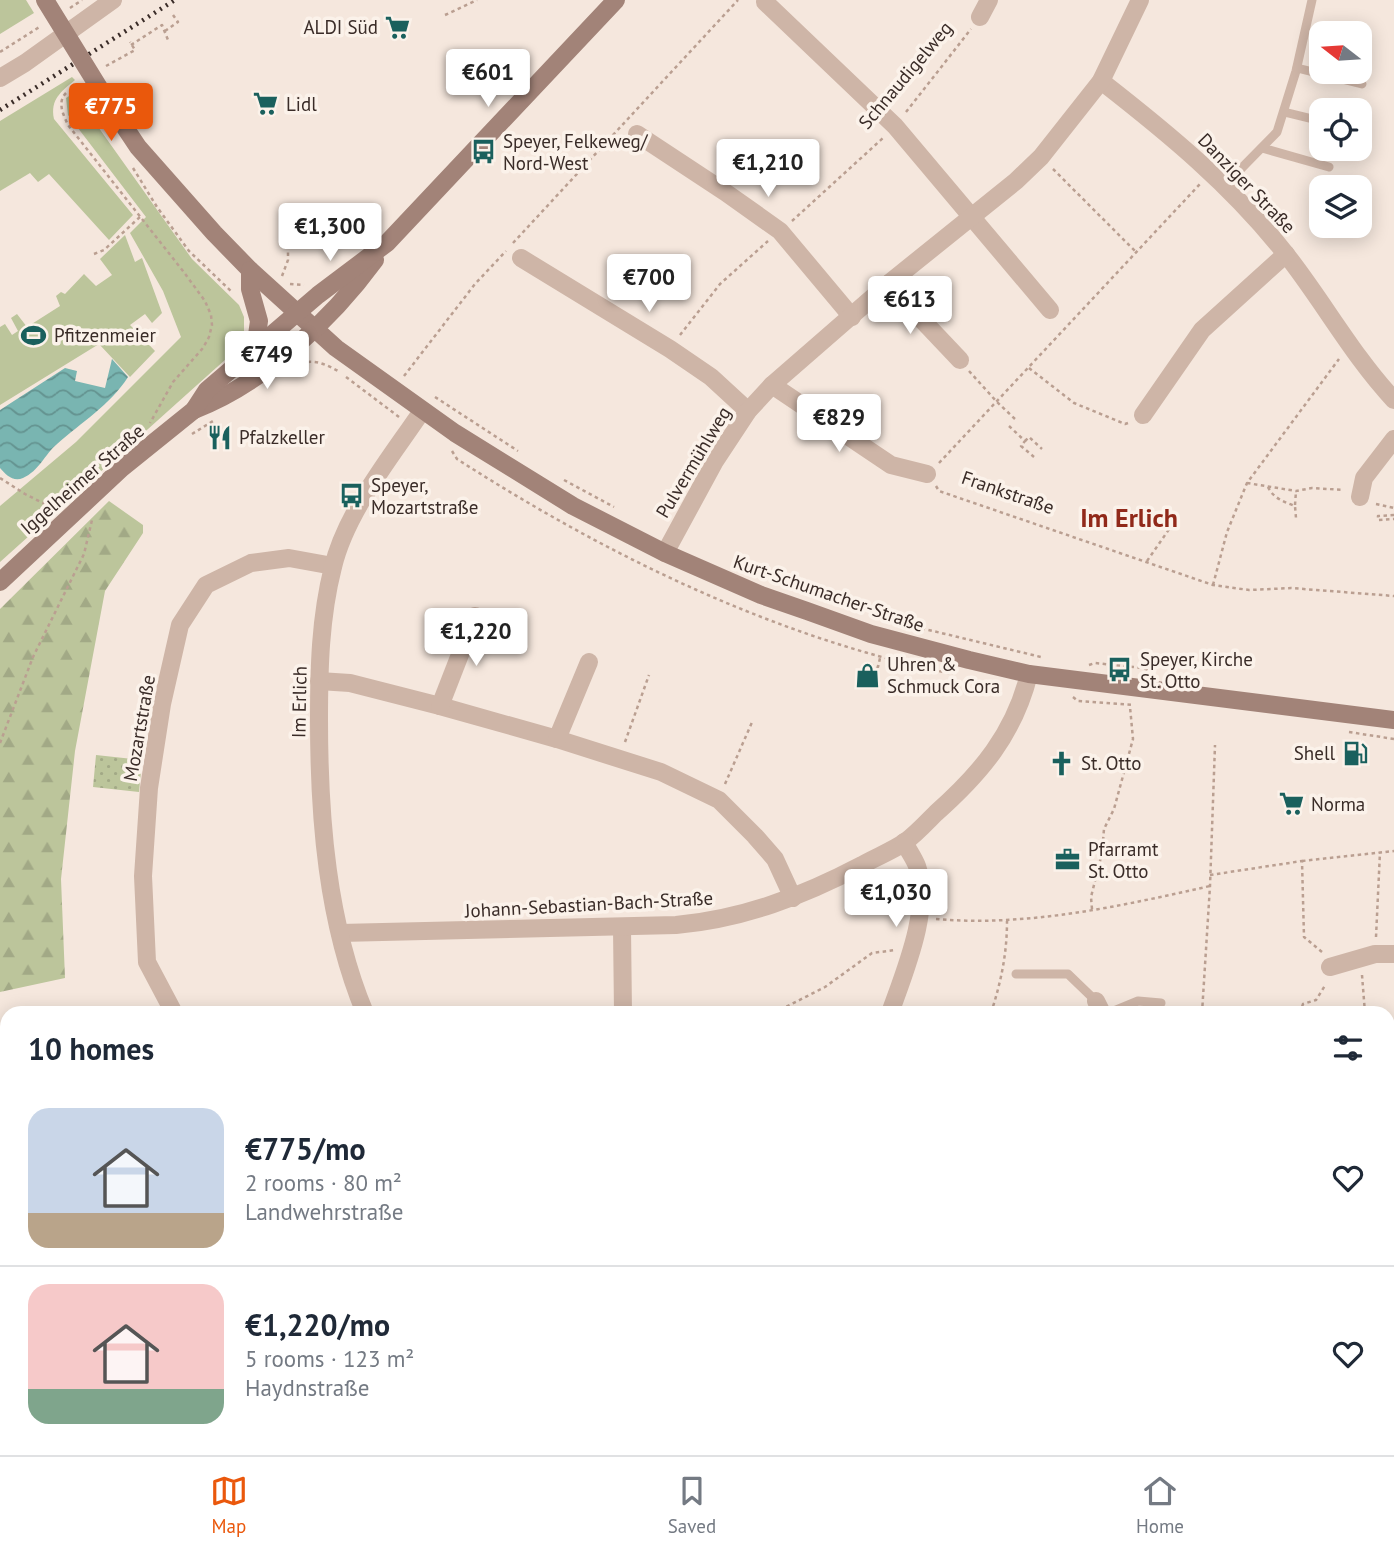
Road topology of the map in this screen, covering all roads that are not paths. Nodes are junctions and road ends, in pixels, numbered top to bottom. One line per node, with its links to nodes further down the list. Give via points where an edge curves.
1 (45, 0): 23 (main road, Kurt-Schumacher-Straße, bridge, via 138,147)
2 (113, 0): 11 (street)
3 (616, 0): 20 (main road, Iggelheimer Straße)
4 (989, 0): 8 (street, Schnaudigelweg)
5 (1140, 0): 12 (street, Pulvermühlweg)
6 (1312, 0): 9 (lane)
7 (765, 2): 19 (street, via 895,126)
8 (980, 17)
9 (1297, 68): 10 (lane); 13 (lane)
10 (1309, 71)
11 (0, 78)
12 (1101, 82): 18 (street, Danziger Straße, via 1177,140); 19 (street, Pulvermühlweg, via 1041,157)
13 (1284, 111): 14 (lane); 16 (lane, via 1277,132)
14 (1309, 118)
15 (637, 134): 27 (street, via 780,231)
16 (1262, 148): 17 (lane); 18 (lane)
17 (1329, 167)
18 (1225, 185): 21 (street, Danziger Straße)
19 (970, 216): 24 (street, Pulvermühlweg); 25 (street)
20 (387, 243): 26 (main road, Iggelheimer Straße); 28 (main road, Iggelheimer Straße)
21 (1286, 254): 32 (street, Danziger Straße, via 1349,346); 36 (street, via 1202,330)
22 (521, 258): 35 (street, via 670,349 711,377)
23 (250, 270): 26 (main road, Kurt-Schumacher-Straße); 29 (main road, via 259,321)
24 (888, 284): 27 (street, Pulvermühlweg); 30 (street)
25 (1050, 310)
26 (297, 313): 28 (main road, Kurt-Schumacher-Straße); 29 (main road, Iggelheimer Straße)
27 (852, 317): 31 (street, Pulvermühlweg)
28 (315, 330): 33 (main road, Iggelheimer Straße, via 216,402); 34 (main road, Kurt-Schumacher-Straße, via 336,348 397,378)
29 (243, 360): 33 (main road, Iggelheimer Straße, via 207,390)
30 (960, 360)
31 (772, 385): 35 (street, Pulvermühlweg); 38 (street, via 891,465)
32 (1394, 400)
33 (194, 410): 42 (main road, Iggelheimer Straße, via 122,468)
34 (422, 411): 40 (main road, Kurt-Schumacher-Straße, via 573,506); 41 (street, Im Erlich, via 368,491)
35 (748, 411): 40 (street, Pulvermühlweg)
36 (1143, 415)
37 (1394, 439): 39 (street, via 1364,478)
38 (928, 474)
39 (1360, 497)
40 (665, 553): 45 (main road, Kurt-Schumacher-Straße, via 761,595 872,634)
41 (333, 566): 46 (street, Im Erlich, via 323,615); 58 (street, Mozartstraße, via 289,558 251,562 206,585 180,625 149,788 143,876 148,962)
42 (0, 582)
43 (475, 617): 47 (street)
44 (589, 662): 49 (street)
45 (1029, 674): 48 (main road, Kurt-Schumacher-Straße); 50 (street, Johann-Sebastian-Bach-Straße, via 1004,738 969,783)
46 (319, 681): 47 (street, via 350,683); 53 (street, Im Erlich, via 322,831)
47 (440, 706): 49 (street)
48 (1394, 720)
49 (557, 739): 51 (street, via 661,772 719,800 775,859)
50 (904, 842): 51 (street, Johann-Sebastian-Bach-Straße); 61 (street, via 917,867 922,897)
51 (793, 898): 52 (street, Johann-Sebastian-Bach-Straße, via 725,919)
52 (622, 928): 53 (street, Johann-Sebastian-Bach-Straße); 60 (street)
53 (340, 933): 59 (street, Im Erlich)
54 (1394, 954): 55 (street)
55 (1330, 967)
56 (1016, 974): 62 (lane, via 1068,974)
57 (1161, 1003): 63 (lane, via 1138,1001)
58 (170, 1006)
59 (363, 1006)
60 (623, 1006)
61 (892, 1006)
62 (1099, 1006)
63 (1116, 1006)

